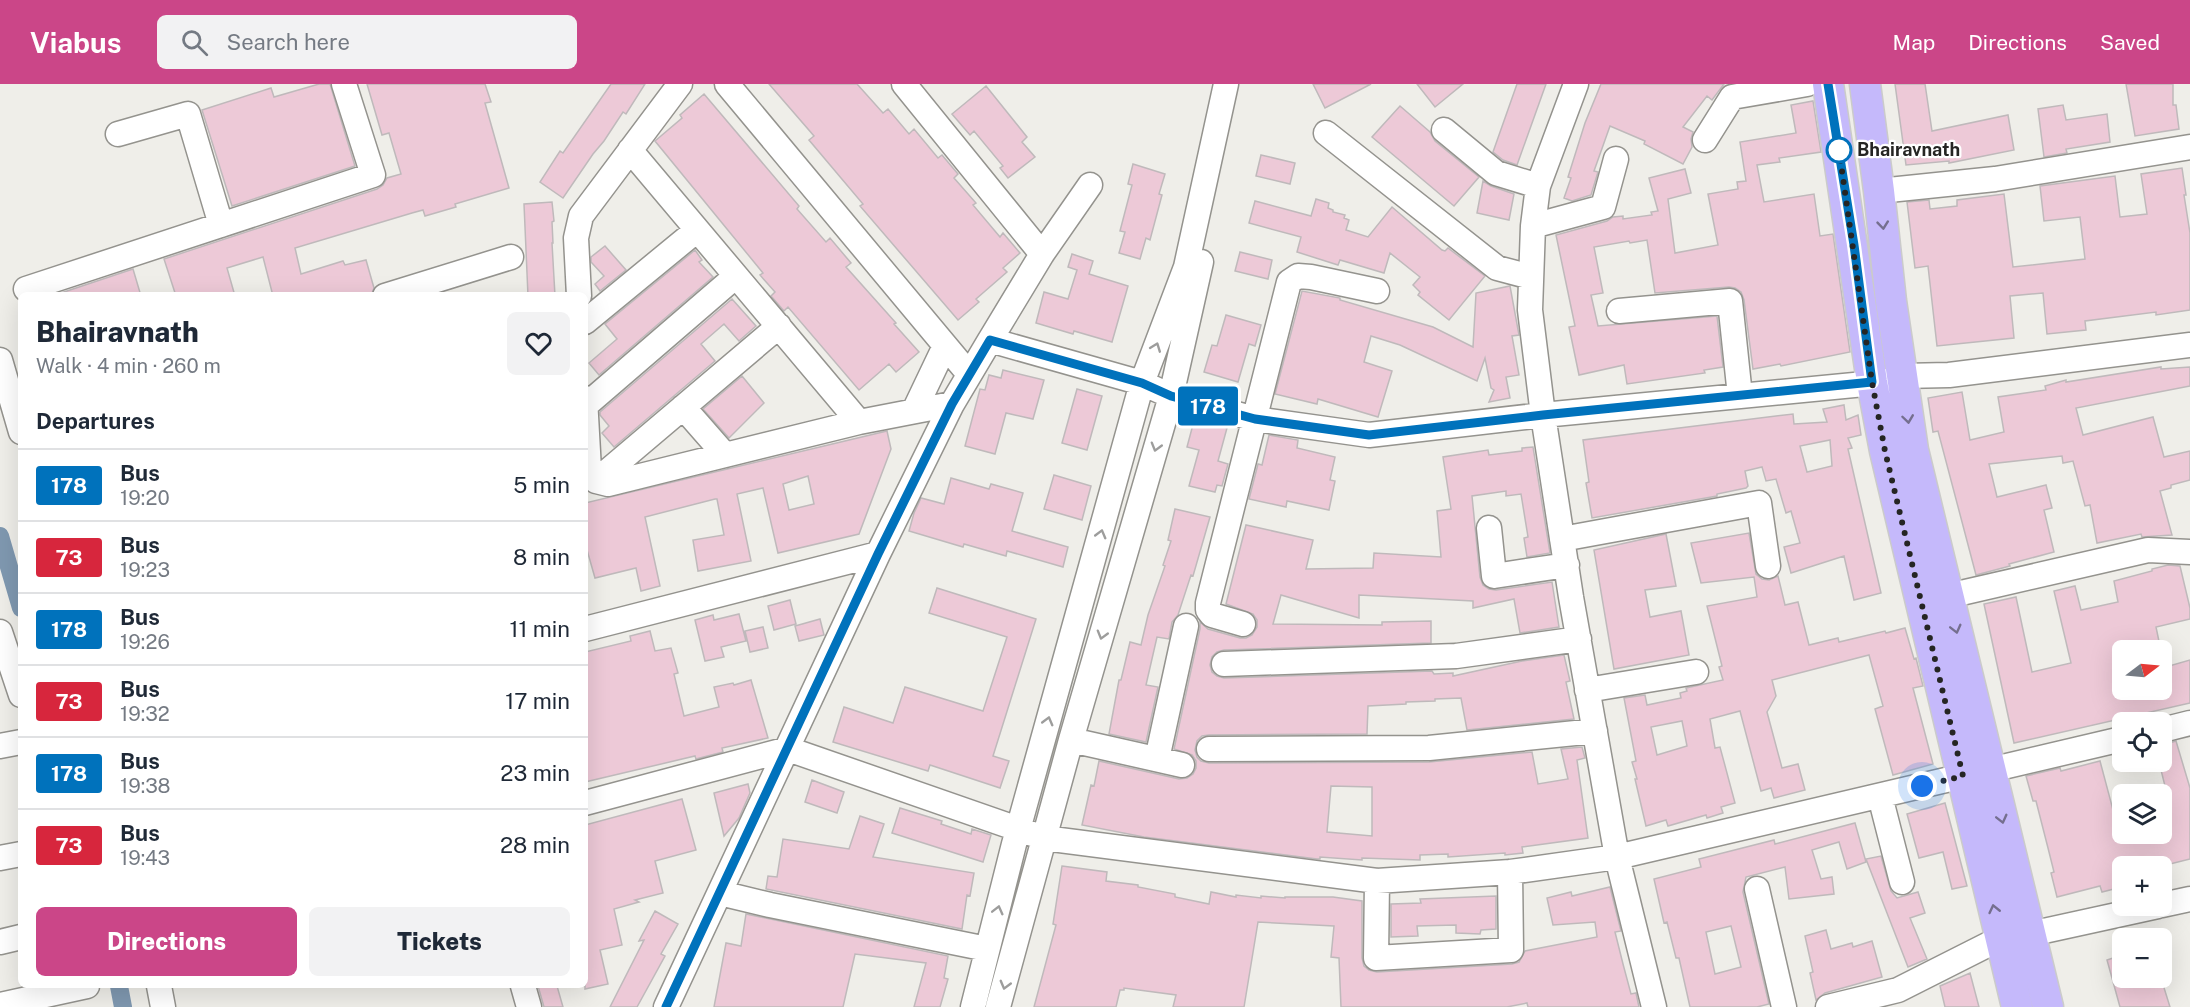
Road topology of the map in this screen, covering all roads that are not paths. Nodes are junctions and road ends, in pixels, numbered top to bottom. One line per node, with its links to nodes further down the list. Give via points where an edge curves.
1 (344, 84): 21 (street, via 374,175)
2 (680, 84): 16 (street)
3 (727, 84): 37 (street)
4 (1226, 84): 42 (street, one-way to 4, via 1186,267)
5 (1242, 84): 43 (street)
6 (1575, 84): 19 (street)
7 (1807, 84): 14 (street, via 1732,97)
8 (1828, 84): 41 (main road)
9 (1865, 84): 20 (main road)
10 (912, 87): 24 (street)
11 (1444, 130): 19 (street, via 1496,173)
12 (1326, 132): 27 (street, via 1497,268)
13 (118, 134): 21 (street, via 188,114)
14 (1705, 140)
15 (2190, 147): 20 (street, via 1995,179)
16 (630, 150): 23 (street); 31 (street, via 581,216 576,238)
17 (1616, 159): 22 (street, via 1603,207)
18 (1090, 184): 24 (street)
19 (1538, 186): 22 (street)
20 (1879, 191): 40 (main road, one-way to 40)
21 (222, 225): 28 (street)
22 (1533, 226): 27 (street)
23 (697, 230): 26 (street); 33 (street)
24 (1042, 254): 35 (street)
25 (511, 257): 30 (street)
26 (736, 276): 34 (street); 45 (street)
27 (1531, 277): 49 (street, via 1530,310)
28 (26, 289)
29 (1377, 291): 50 (street, via 1311,276 1298,276 1289,282)
30 (398, 292)
31 (579, 292)
32 (1619, 311): 44 (street, via 1730,301)
33 (588, 320)
34 (779, 326): 47 (street); 52 (street)
35 (990, 340): 39 (street); 42 (street)
36 (2190, 345): 40 (street, via 1949,375)
37 (945, 346): 39 (street); 48 (street)
38 (0, 360): 51 (street)
39 (969, 374): 46 (street)
40 (1902, 375): 41 (street); 62 (main road, one-way to 62, via 1913,450)
41 (1872, 382): 44 (street); 83 (main road, via 1885,451)
42 (1142, 383): 43 (street); 86 (street, one-way to 42)
43 (1171, 396): 50 (street); 75 (street, one-way to 75)
44 (1740, 396): 49 (street)
45 (588, 403)
46 (952, 404): 48 (street); 59 (street)
47 (683, 407): 54 (street); 55 (street)
48 (914, 411): 52 (street)
49 (1543, 415): 50 (street, via 1369,435); 57 (street)
50 (1255, 419): 63 (street, via 1208,603 1212,615)
51 (18, 422)
52 (859, 422): 54 (street)
53 (588, 454): 55 (street, via 589,470)
54 (725, 455): 55 (street, via 608,484)
55 (596, 481)
56 (1489, 528): 60 (street, via 1494,576)
57 (1562, 539): 60 (street); 61 (street, via 1759,503)
58 (2190, 552): 62 (street, via 2148,550)
59 (878, 554): 65 (street); 79 (street)
60 (1567, 565): 67 (street)
61 (1768, 566)
62 (1948, 596): 83 (main road, one-way to 83)
63 (1243, 624)
64 (1186, 626): 81 (street)
65 (588, 628)
66 (0, 632): 70 (street)
67 (1579, 639): 68 (street, via 1456,656); 71 (street)
68 (1224, 664)
69 (1696, 672): 71 (street)
70 (18, 686)
71 (1587, 690): 74 (street)
72 (2190, 723): 73 (street)
73 (2172, 728)
74 (1595, 731): 80 (street, via 1429,747); 89 (street)
75 (1071, 740): 81 (street); 87 (street)
76 (2112, 741): 83 (street)
77 (18, 743): 78 (street)
78 (0, 746)
79 (788, 749): 85 (street); 86 (street); 95 (street)
80 (1209, 749)
81 (1157, 759): 82 (street)
82 (1182, 765)
83 (1976, 773): 84 (street); 99 (main road)
84 (1881, 795): 89 (street); 93 (street)
85 (588, 802)
86 (1019, 829): 87 (street); 102 (street, one-way to 86)
87 (1044, 838): 92 (street); 113 (street, one-way to 113)
88 (18, 855): 90 (street)
89 (1617, 857): 91 (street); 114 (street)
90 (0, 858)
91 (1510, 873): 92 (street); 92 (street, via 1511,950 1376,958)
92 (1377, 881)
93 (1902, 882)
94 (1757, 889): 115 (street)
95 (720, 893): 102 (street); 111 (street)
96 (2190, 899): 97 (street)
97 (2172, 903)
98 (2112, 916): 99 (street)
99 (2016, 936): 116 (street, via 1898,990); 117 (main road); 118 (main road)
100 (18, 938): 101 (street)
101 (0, 942)
102 (987, 949): 112 (street)
103 (79, 988): 107 (street)
104 (88, 988): 108 (street)
105 (159, 988): 109 (street)
106 (524, 988): 110 (street)
107 (0, 1005)
108 (92, 1007)
109 (163, 1007)
110 (529, 1007)
111 (666, 1007)
112 (973, 1007)
113 (998, 1007)
114 (1654, 1007)
115 (1784, 1007)
116 (1828, 1007)
117 (2018, 1007)
118 (2048, 1007)

